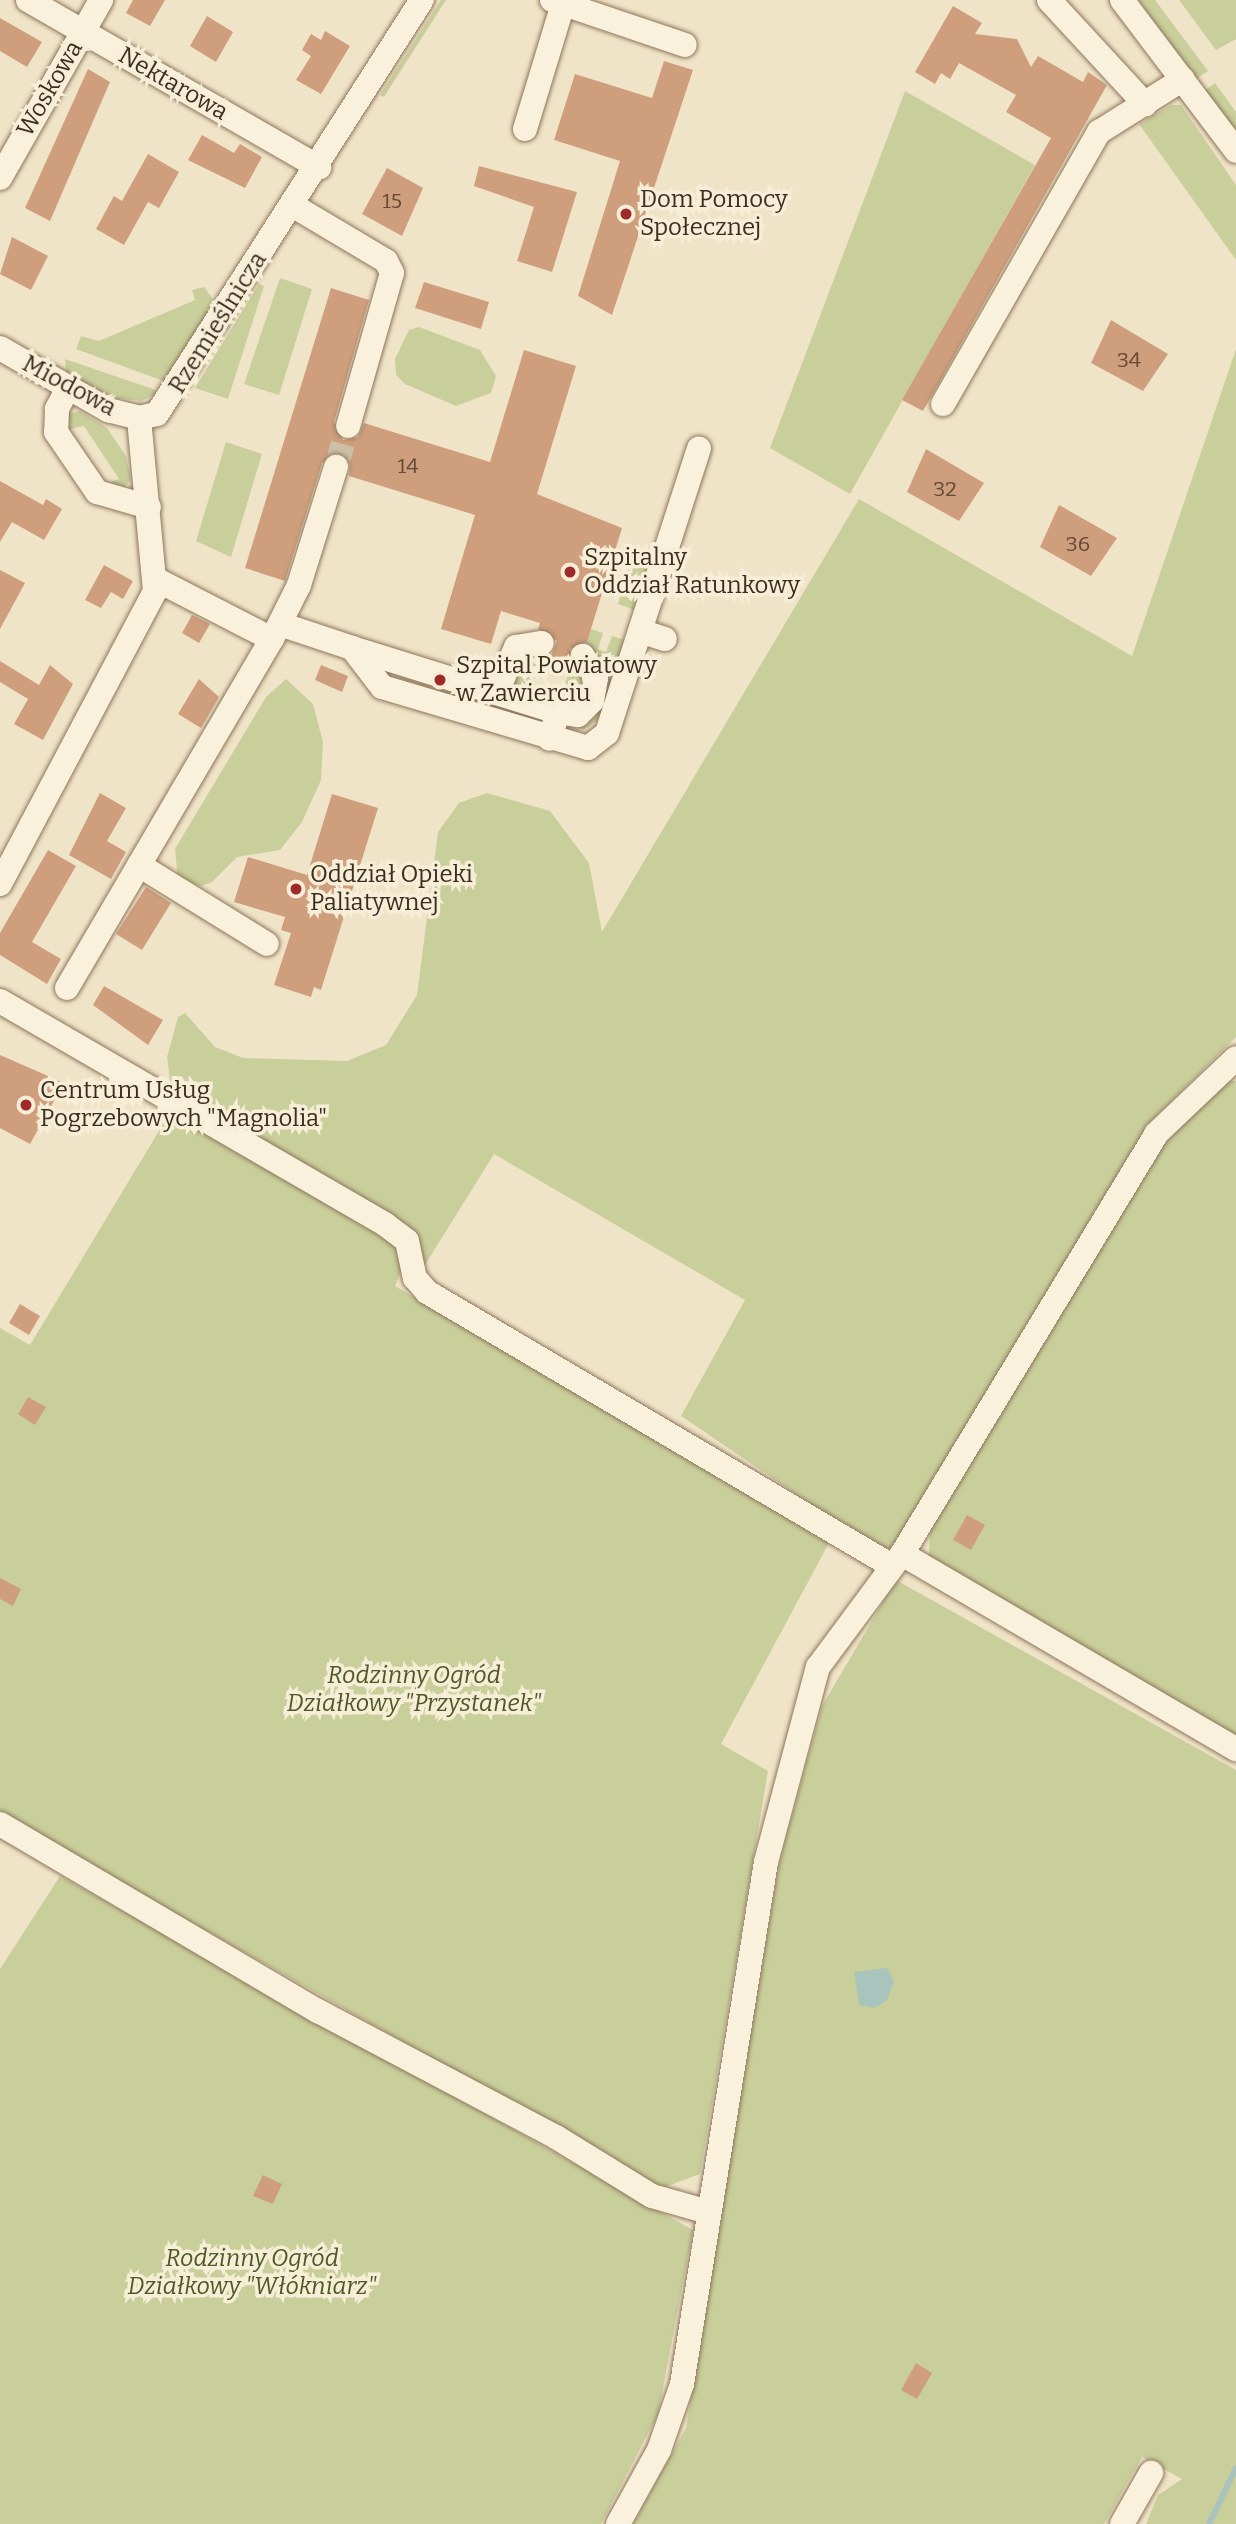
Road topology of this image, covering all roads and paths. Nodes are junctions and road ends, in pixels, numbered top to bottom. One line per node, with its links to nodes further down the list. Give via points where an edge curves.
1 (28, 0): 7 (street, Nektarowa)
2 (101, 0): 7 (street, Woskowa)
3 (422, 0): 13 (street, Rzemieślnicza)
4 (1049, 0): 10 (street)
5 (1122, 0): 9 (street)
6 (557, 4): 8 (street); 11 (street)
7 (83, 32): 13 (street, Nektarowa); 14 (street, Woskowa)
8 (685, 45)
9 (1183, 79): 10 (street); 12 (street)
10 (1145, 104): 18 (street, via 1099,132)
11 (525, 129)
12 (1236, 152)
13 (319, 167): 15 (street, Rzemieślnicza)
14 (0, 178)
15 (292, 205): 19 (street, Rzemieślnicza, via 178,390 157,414); 20 (street, via 386,261 392,273)
16 (0, 348): 17 (street, Miodowa)
17 (68, 388): 19 (street, Miodowa); 23 (street, via 54,422 62,442 103,497)
18 (943, 404)
19 (139, 418): 23 (street)
20 (348, 426)
21 (699, 448): 25 (street)
22 (336, 467): 26 (street, via 299,584)
23 (149, 507): 24 (street)
24 (157, 580): 26 (street); 35 (street, via 142,624)
25 (640, 631): 27 (street); 33 (street, via 600,743 577,748)
26 (276, 632): 29 (street); 34 (street)
27 (665, 639)
28 (542, 643): 31 (street, via 516,647)
29 (352, 648): 31 (street); 33 (street, via 382,687)
30 (583, 656): 32 (street, via 596,678 592,701 578,715)
31 (497, 693): 32 (street)
32 (558, 712): 33 (street)
33 (550, 739)
34 (139, 865): 36 (street); 37 (street)
35 (0, 884)
36 (267, 944)
37 (67, 988)
38 (0, 1001): 40 (street, via 386,1224 407,1241 415,1278 427,1292)
39 (1236, 1058): 40 (street, via 1156,1134)
40 (897, 1560): 41 (street); 43 (street, via 839,1631 801,1711 766,1862)
41 (1236, 1749)
42 (0, 1824): 43 (street, via 318,2011 556,2137 652,2196)
43 (708, 2212): 45 (street, via 673,2418)
44 (1151, 2473): 46 (street)
45 (618, 2524)
46 (1122, 2524)

